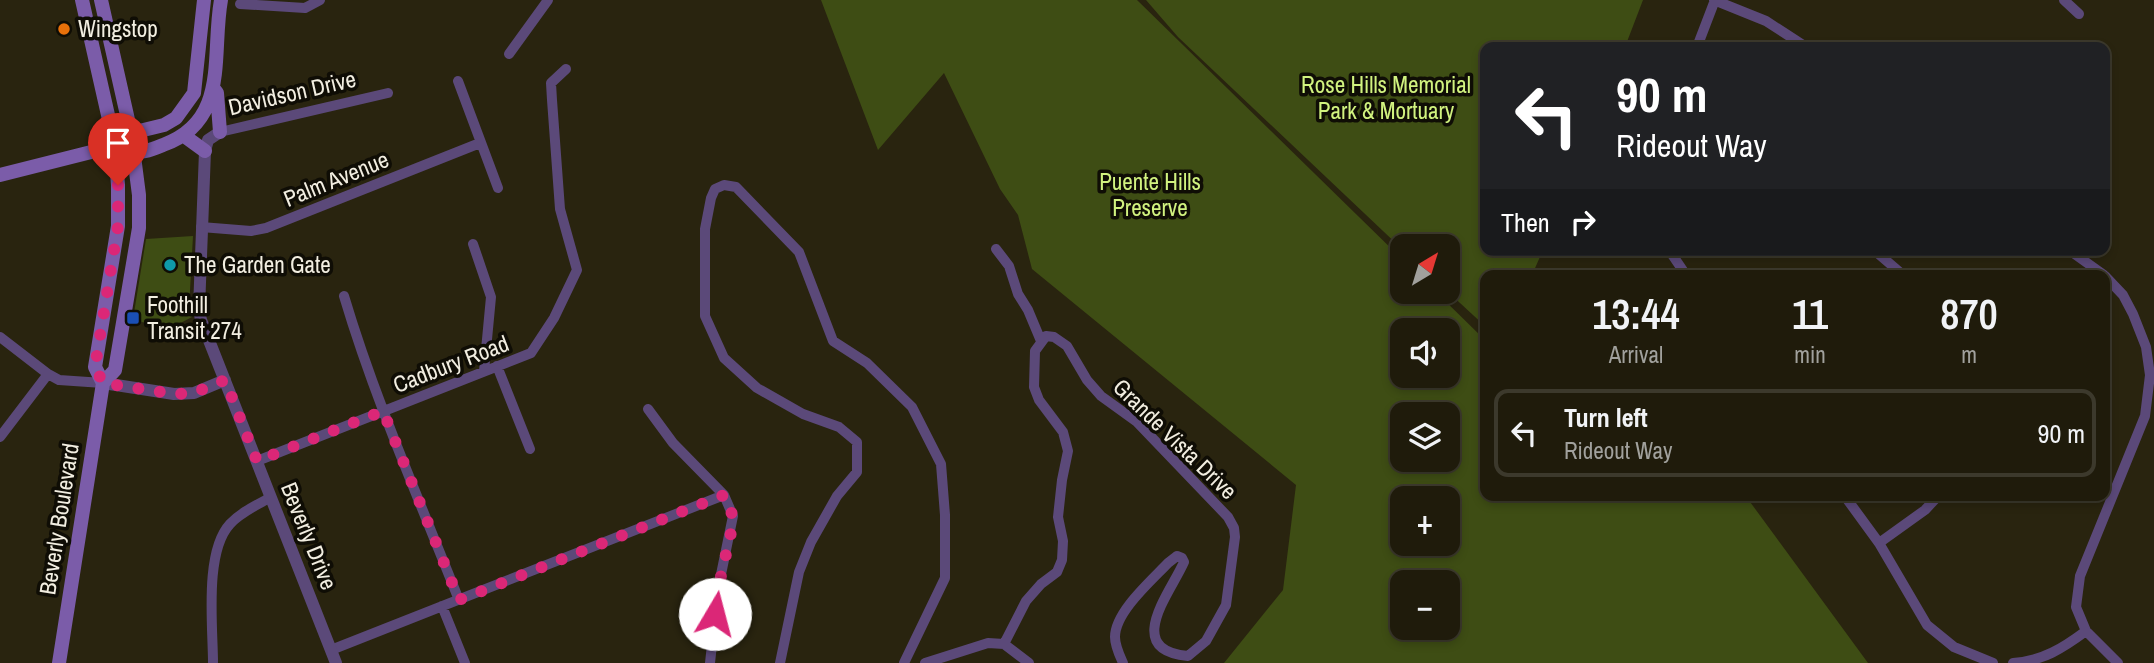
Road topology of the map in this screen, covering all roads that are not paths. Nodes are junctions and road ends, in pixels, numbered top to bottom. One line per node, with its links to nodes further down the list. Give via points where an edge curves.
1 (82, 0): 22 (main road, Beverly Boulevard)
2 (101, 0): 18 (main road, Beverly Boulevard)
3 (548, 0): 13 (street)
4 (1714, 0): 11 (street); 12 (street, via 1766,21)
5 (2064, 0): 10 (street)
6 (318, 2): 7 (street, via 305,8)
7 (240, 4)
8 (203, 6): 9 (main road); 18 (main road, via 198,71 188,105 164,125)
9 (220, 7): 16 (main road)
10 (2079, 15)
11 (1698, 42)
12 (1798, 42)
13 (509, 54)
14 (566, 69): 37 (street, Cadbury Road, via 551,83 560,209 577,270 531,353)
15 (458, 81): 21 (street)
16 (214, 89): 19 (main road, via 207,107); 20 (main road)
17 (388, 93): 20 (street, Davidson Drive)
18 (131, 133): 22 (main road); 23 (main road, Beverly Boulevard)
19 (183, 135): 20 (main road); 23 (main road)
20 (211, 141): 26 (street, Beverly Drive)
21 (480, 142): 25 (street); 26 (street, Palm Avenue, via 266,228)
22 (115, 146): 23 (main road); 24 (main road); 41 (main road, Beverly Boulevard, via 118,226 95,367)
23 (134, 153): 41 (main road, Beverly Boulevard, via 139,228 115,370)
24 (0, 175)
25 (498, 188)
26 (201, 227): 40 (street, Beverly Drive, via 199,309)
27 (473, 244): 38 (street, via 491,296)
28 (996, 249): 36 (street, via 1009,266)
29 (1881, 256): 31 (street)
30 (2077, 256): 32 (street)
31 (1897, 270)
32 (2097, 270)
33 (2110, 281): 54 (street, via 2133,314 2146,346 2150,375 2145,416 2080,576 2076,607)
34 (344, 296): 43 (street)
35 (0, 337): 39 (street)
36 (1041, 341): 55 (street, via 1035,351 1034,387 1063,432 1068,451 1058,517 1062,560 1057,572 1026,601); 66 (street, Grande Vista Drive, via 1045,336 1054,337 1067,346 1101,396 1137,422 1234,528 1226,604 1206,641 1188,656 1173,654 1156,637 1158,608 1184,562 1177,556 1119,618 1115,645)
37 (497, 366): 38 (street, Cadbury Road); 45 (street)
38 (484, 371): 43 (street, Cadbury Road)
39 (48, 374): 41 (street, via 59,380); 44 (street)
40 (225, 380): 41 (street, via 194,393 174,394); 46 (street, Beverly Drive)
41 (103, 383): 57 (main road, Beverly Boulevard)
42 (648, 409): 47 (street, via 673,443)
43 (383, 411): 46 (street, Cadbury Road); 52 (street)
44 (0, 437)
45 (530, 449)
46 (257, 461): 48 (street, Beverly Drive)
47 (724, 495): 52 (street); 61 (street, via 733,524 718,589)
48 (271, 497): 56 (street, Beverly Drive); 58 (street, via 241,514 221,539 214,567)
49 (1848, 501): 51 (street)
50 (1933, 501): 51 (street)
51 (1879, 543): 67 (street, via 1927,625 1954,647)
52 (459, 600): 53 (street)
53 (442, 606): 56 (street); 60 (street)
54 (2087, 631): 68 (street, via 2056,653); 69 (street)
55 (1004, 644): 64 (street, via 988,643); 65 (street)
56 (331, 650): 59 (street, Beverly Drive)
57 (59, 663)
58 (213, 663)
59 (336, 663)
60 (465, 663)
61 (710, 663)
62 (780, 663): 63 (street, via 799,572 837,496 857,472 857,442 839,427 803,414 757,388 724,358 705,316 705,229 711,198 715,189 724,185 736,187 799,252 833,341 867,363 912,407 941,464 945,578)
63 (904, 663)
64 (925, 663)
65 (1029, 663)
66 (1123, 663)
67 (1993, 663)
68 (2013, 663)
69 (2118, 663)

